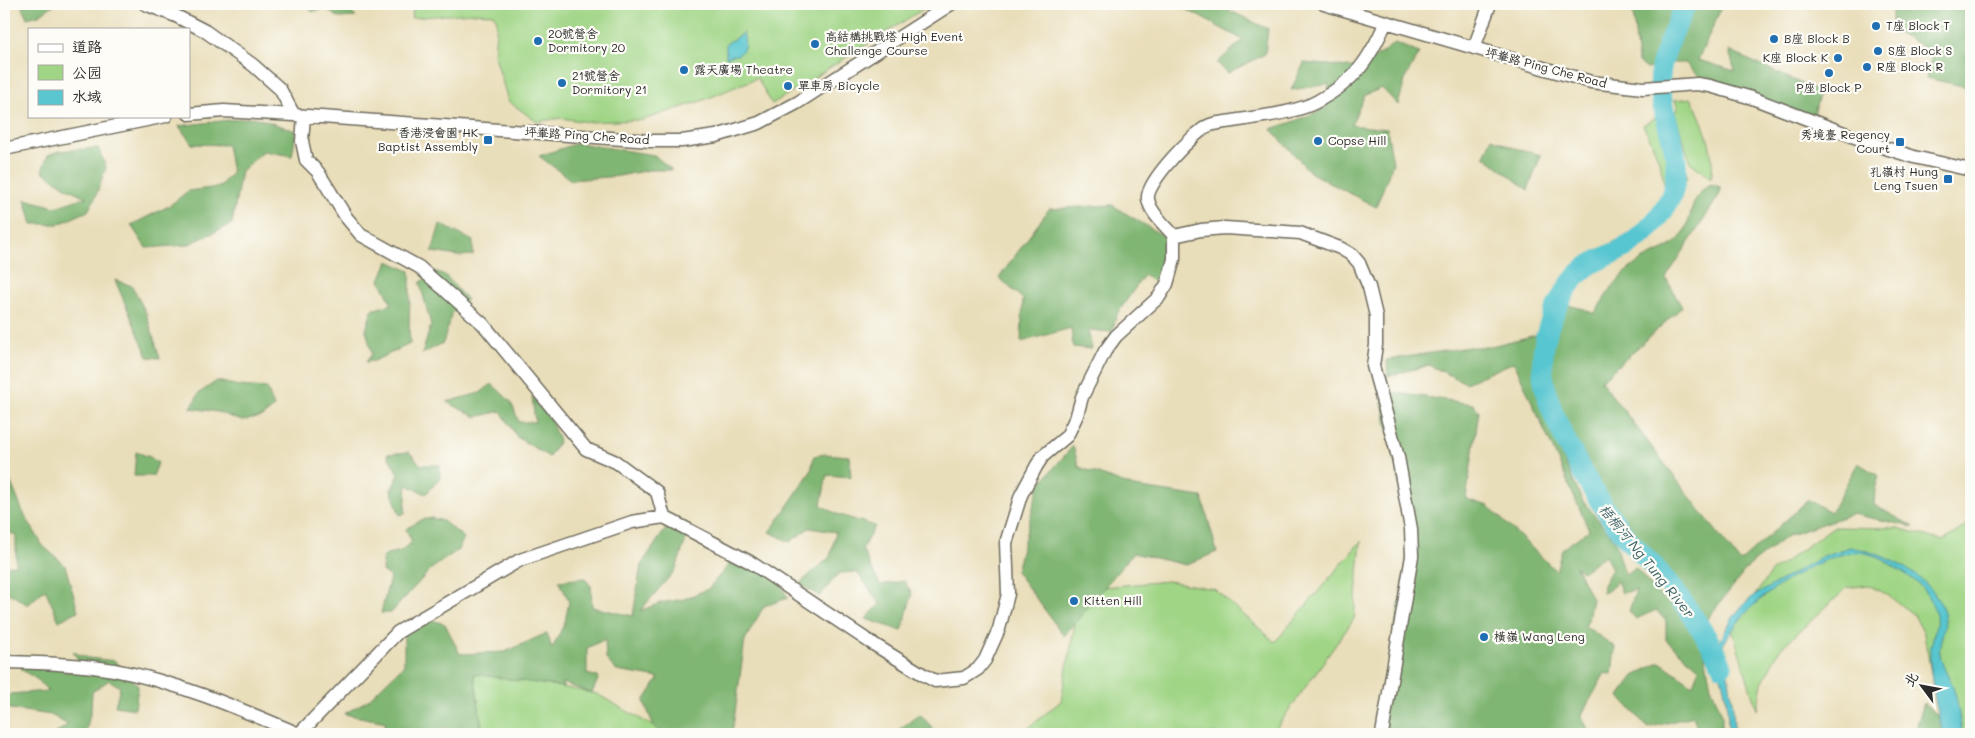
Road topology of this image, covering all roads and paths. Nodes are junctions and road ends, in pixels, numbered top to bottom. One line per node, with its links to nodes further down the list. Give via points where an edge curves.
1 (145, 4): 8 (street, via 206,31 271,80)
2 (950, 4): 8 (street, 坪輋路 Ping Che Road, via 786,110 759,123 716,136 651,141)
3 (1324, 4): 5 (street, 坪輋路 Ping Che Road)
4 (1490, 4): 6 (street)
5 (1386, 22): 6 (street, 坪輋路 Ping Che Road); 12 (street, via 1373,51 1349,81 1316,102 1209,126 1177,152 1160,173 1148,198 1151,210)
6 (1474, 48): 11 (street, 坪輋路 Ping Che Road, via 1591,82 1643,88 1710,86 1752,98 1873,144)
7 (190, 114): 8 (street, 坪輋路 Ping Che Road, via 224,111)
8 (299, 116): 13 (street, via 306,160 362,234 419,267 483,324 586,449 616,462 657,492)
9 (156, 118): 10 (street)
10 (4, 150)
11 (1971, 170)
12 (1174, 236): 13 (street, via 1174,259 1167,284 1159,297 1105,350 1067,436 1043,456 1021,496 1006,543 1008,594 999,629 985,660 964,678 935,681 750,562); 16 (street, via 1225,228 1300,233 1340,248 1359,263 1376,316 1373,366 1398,457 1411,528 1412,556)
13 (664, 517): 15 (street, via 632,522 520,560 398,632)
14 (4, 662): 15 (street, via 114,670 175,686)
15 (299, 734)
16 (1382, 734)

